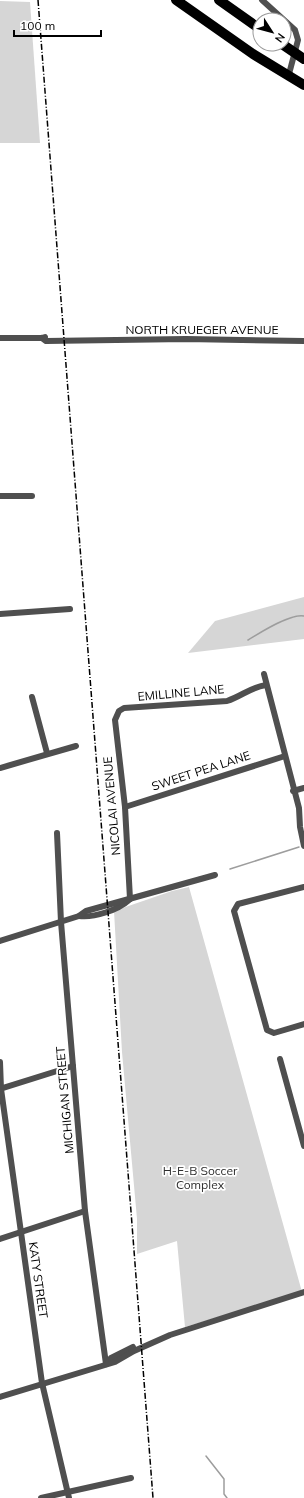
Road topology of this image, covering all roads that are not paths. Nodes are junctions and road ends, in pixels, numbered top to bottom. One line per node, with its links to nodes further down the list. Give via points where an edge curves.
1 (176, 0): 8 (main road)
2 (183, 0): 8 (main road)
3 (213, 0): 6 (main road)
4 (219, 0): 6 (main road)
5 (262, 0): 10 (street, via 295,30 298,40)
6 (234, 11): 7 (main road)
7 (252, 23)
8 (220, 31): 12 (main road)
9 (292, 51): 10 (main road)
10 (295, 53): 11 (main road); 12 (street)
11 (304, 59)
12 (288, 74): 13 (main road)
13 (304, 84)
14 (0, 338): 15 (street, NORTH KRUEGER AVENUE, via 46,336 100,340)
15 (304, 341)
16 (0, 496): 17 (street)
17 (32, 496)
18 (70, 609): 19 (street)
19 (0, 614)
20 (264, 674): 21 (street)
21 (266, 685): 23 (street, EMILLINE LANE, via 250,689 238,698 227,701 127,708); 26 (street)
22 (32, 697): 25 (street)
23 (119, 711): 30 (street, NICOLAI AVENUE, via 115,720)
24 (76, 746): 25 (street)
25 (47, 753): 27 (street)
26 (285, 756): 29 (street); 30 (street, SWEET PEA LANE)
27 (0, 768)
28 (304, 788): 29 (street)
29 (293, 791): 32 (street, via 299,808)
30 (125, 807): 35 (street, NICOLAI AVENUE)
31 (57, 832): 36 (street, MICHIGAN STREET)
32 (304, 846)
33 (215, 875): 35 (street)
34 (304, 887): 38 (street, via 238,904 234,911 267,1030 274,1033)
35 (130, 899): 36 (street, via 86,911)
36 (61, 922): 37 (street); 41 (street, MICHIGAN STREET)
37 (0, 941)
38 (304, 1024)
39 (280, 1059): 43 (street)
40 (0, 1062): 42 (street, KATY STREET)
41 (73, 1066): 42 (street); 44 (street, MICHIGAN STREET)
42 (0, 1089): 45 (street, KATY STREET)
43 (304, 1146)
44 (85, 1211): 45 (street); 48 (street, MICHIGAN STREET)
45 (20, 1232): 46 (street); 49 (street, KATY STREET)
46 (0, 1239)
47 (304, 1292): 48 (street, via 162,1336 127,1350 111,1358)
48 (106, 1364): 49 (street)
49 (42, 1384): 50 (street); 52 (street, KATY STREET)
50 (0, 1397)
51 (131, 1478): 52 (street)
52 (68, 1495): 53 (street)
53 (41, 1498)

